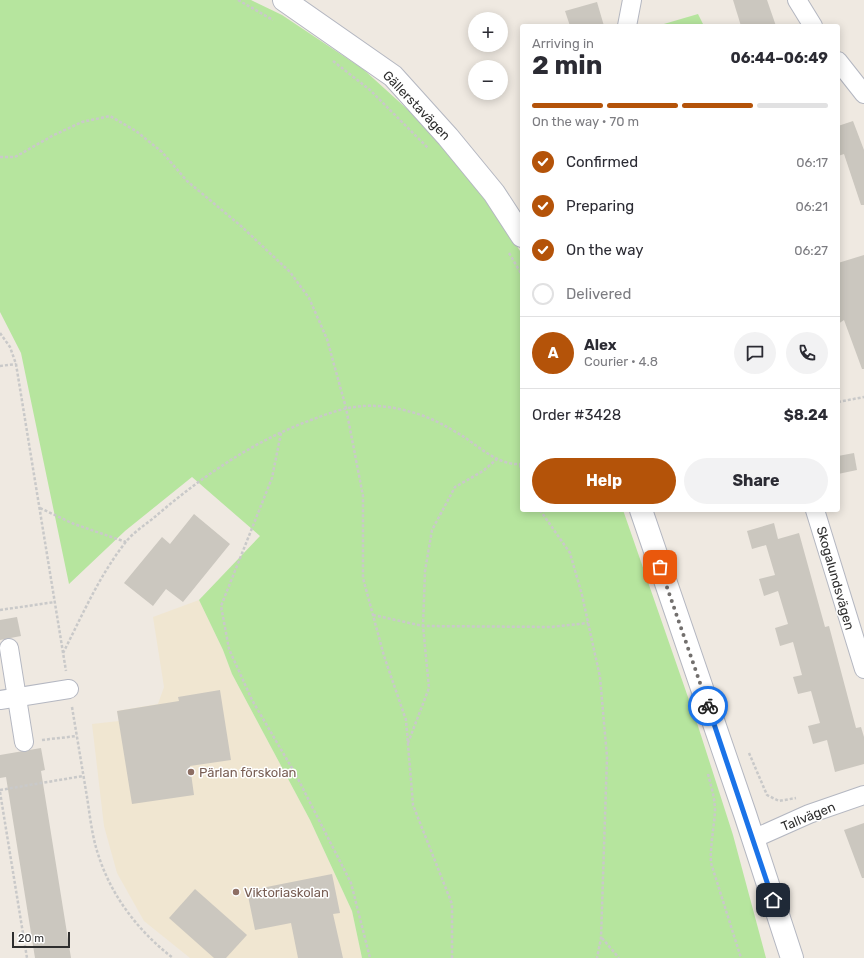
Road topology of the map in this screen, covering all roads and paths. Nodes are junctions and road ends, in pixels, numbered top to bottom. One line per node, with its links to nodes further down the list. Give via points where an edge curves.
1 (238, 0): 5 (path)
2 (284, 0): 13 (street, Gällerstavägen, via 392,76 448,137 494,193)
3 (632, 0): 6 (street)
4 (797, 0): 7 (street)
5 (276, 22)
6 (627, 24)
7 (812, 24)
8 (326, 56): 11 (path, via 370,90)
9 (840, 64): 10 (street)
10 (864, 94)
11 (433, 154)
12 (0, 157): 20 (path, via 15,157 82,122 110,116 136,131 162,152 187,181 241,226 290,272 309,298 327,339)
13 (515, 243): 14 (path)
14 (520, 266)
15 (0, 333): 16 (path, via 10,347)
16 (16, 364): 17 (path); 24 (path)
17 (0, 366)
18 (864, 397): 19 (path)
19 (840, 402)
20 (346, 408): 21 (path); 22 (path, via 384,407 412,412 436,421); 31 (path, via 363,496 363,578)
21 (281, 433): 28 (path, via 250,448 215,470 178,497); 53 (path, via 272,478 221,606 228,649 252,700 296,775 351,882)
22 (497, 459): 23 (path); 33 (path, via 483,471 455,487 432,530 425,571)
23 (520, 464)
24 (39, 507): 28 (path, via 74,524); 29 (path)
25 (541, 512): 32 (path, via 570,553)
26 (642, 512): 49 (street)
27 (816, 512): 36 (street, Skogalundsvägen)
28 (126, 542): 35 (path, via 95,589)
29 (55, 602): 30 (path); 35 (path)
30 (0, 610)
31 (373, 615): 33 (path); 42 (path, via 406,720)
32 (588, 622): 33 (path, via 551,627); 50 (path, via 600,677 608,757)
33 (423, 626): 42 (path, via 429,688)
34 (9, 648): 38 (street)
35 (63, 654): 37 (path)
36 (864, 669)
37 (69, 689): 38 (street); 40 (path)
38 (18, 697): 39 (street); 41 (street)
39 (0, 700)
40 (77, 736): 41 (path); 45 (path)
41 (24, 742)
42 (408, 743): 54 (path, via 413,805 452,904)
43 (750, 753): 48 (path, via 767,795 779,801)
44 (705, 767): 57 (path, via 714,796 715,810 710,849 712,863)
45 (83, 776): 46 (path); 52 (path, via 92,833 105,873 126,911)
46 (0, 791): 51 (path)
47 (864, 795): 49 (street, Tallvägen, via 809,814)
48 (802, 797)
49 (753, 839): 58 (street)
50 (601, 938): 55 (path); 56 (path)
51 (27, 958)
52 (173, 958)
53 (370, 958)
54 (452, 958)
55 (597, 958)
56 (619, 958)
57 (741, 958)
58 (792, 958)

